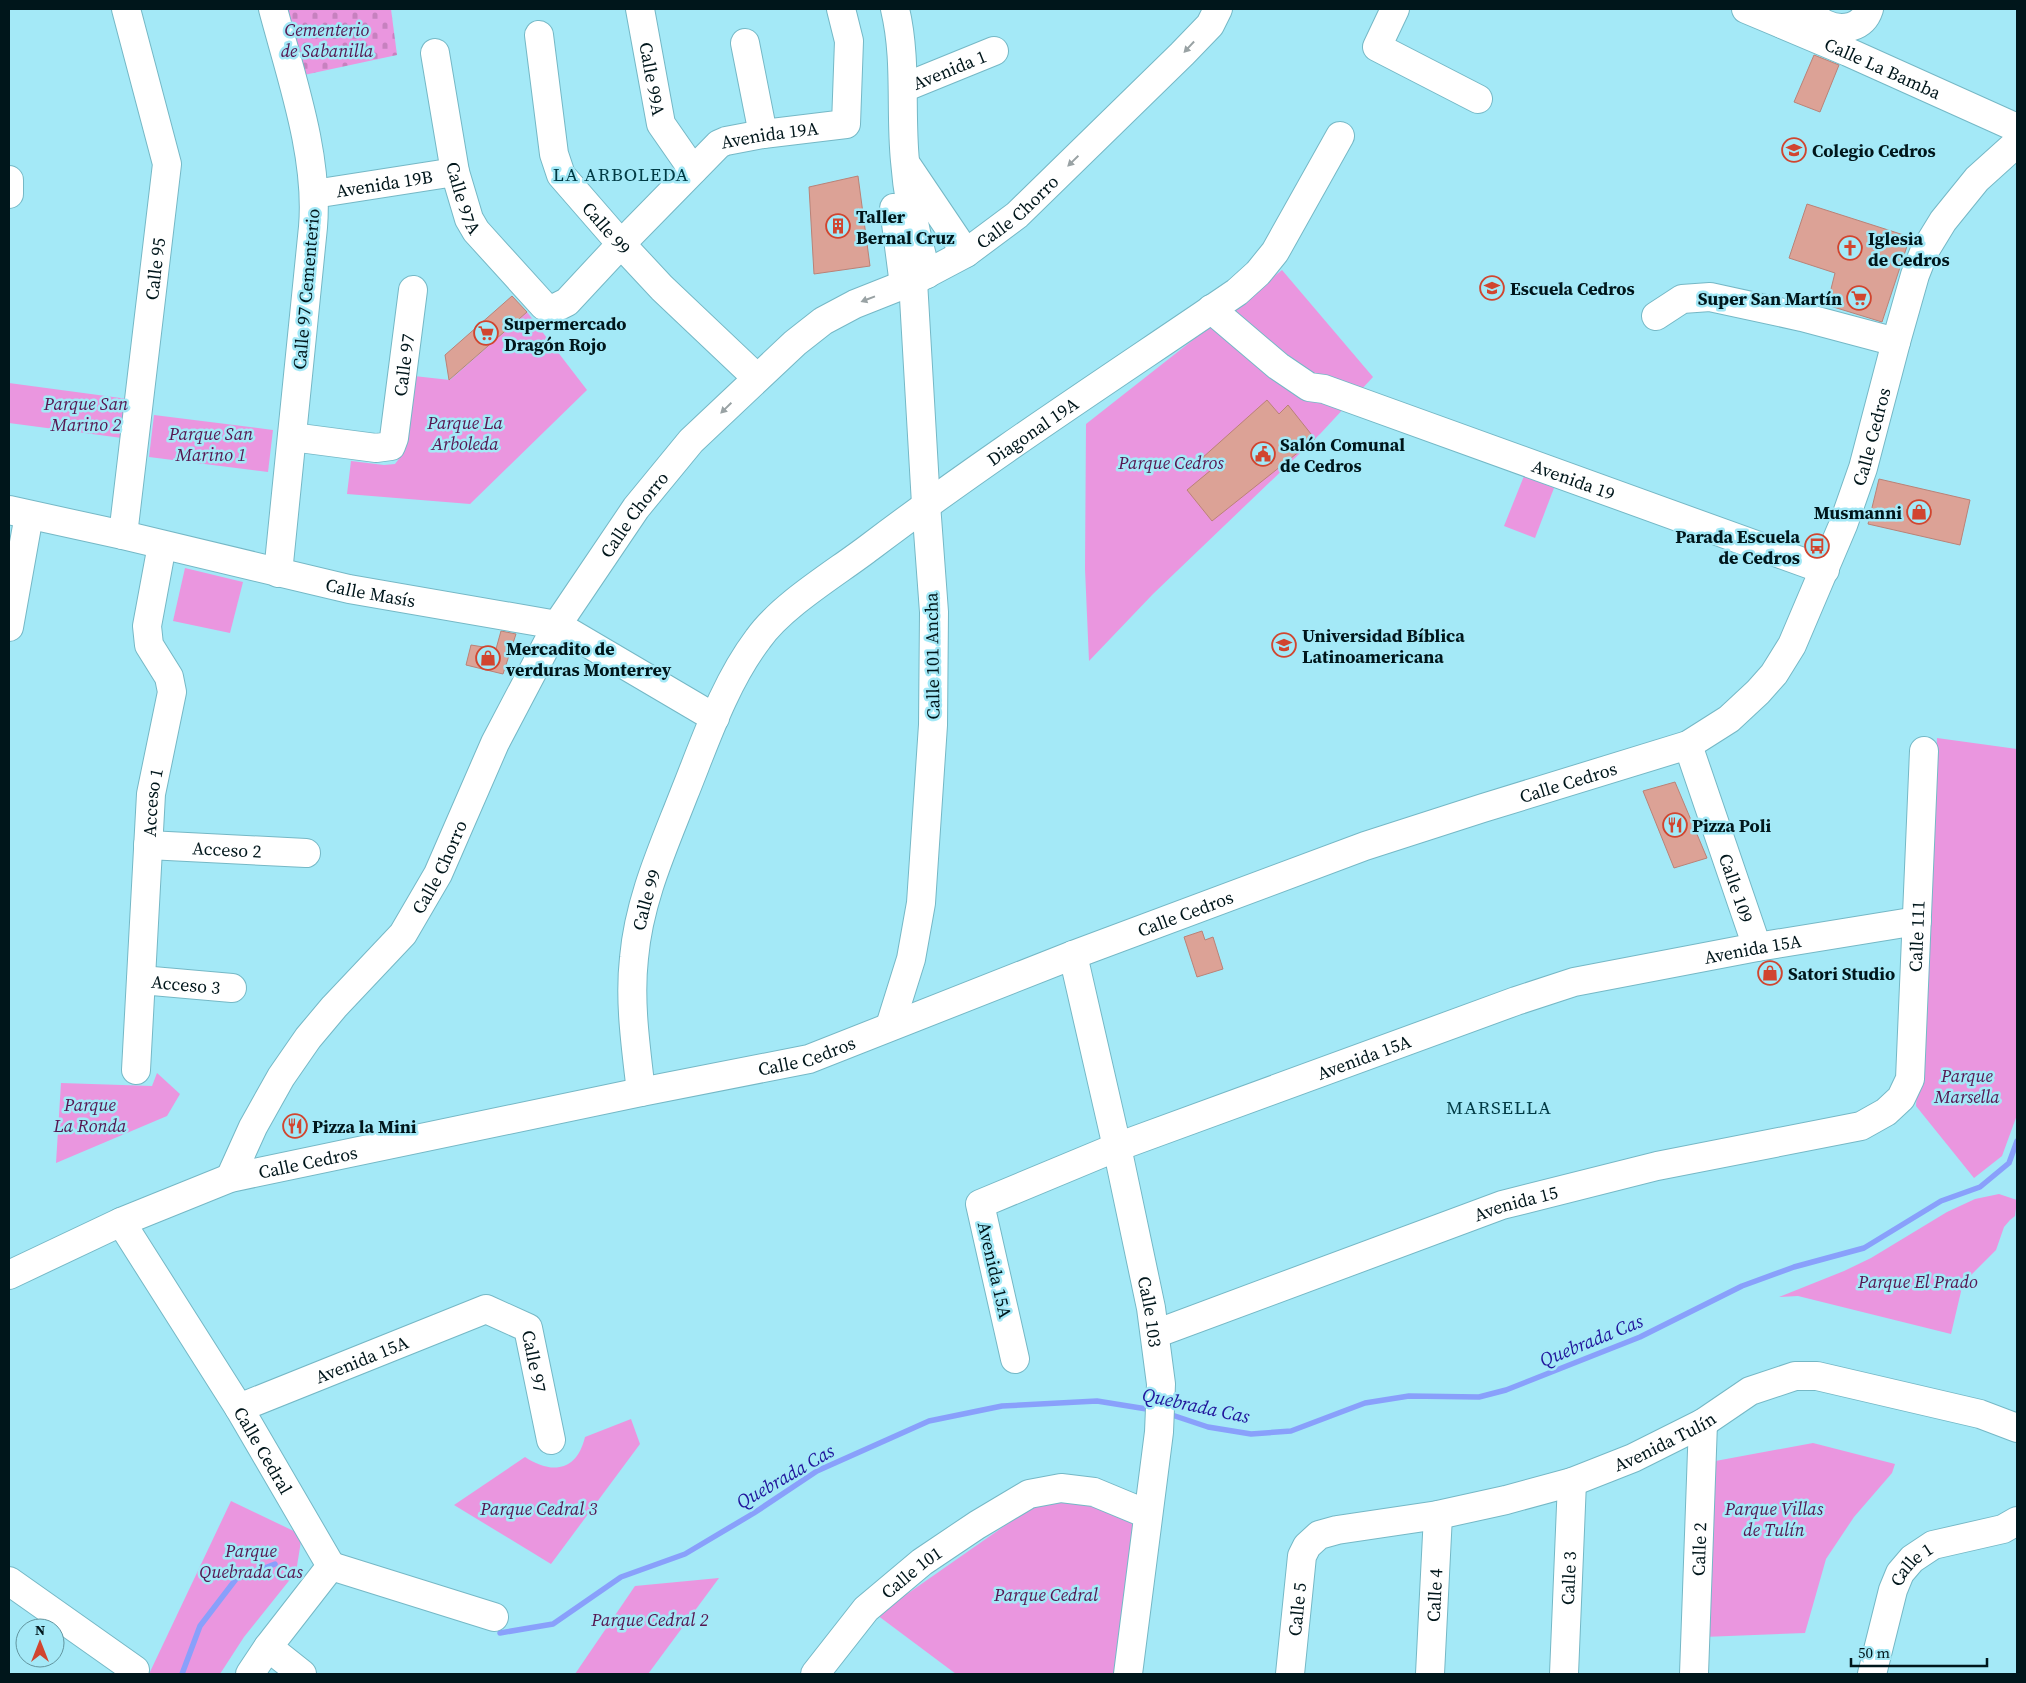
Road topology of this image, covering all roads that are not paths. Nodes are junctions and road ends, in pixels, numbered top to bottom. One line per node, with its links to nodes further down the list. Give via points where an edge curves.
1 (126, 9): 39 (street, Calle 95, via 167,164)
2 (272, 9): 26 (street, Calle 97 Cementerio, via 301,117)
3 (640, 9): 22 (street, Calle 99A, via 661,124)
4 (841, 9): 18 (street, Avenida 19A, via 849,41 846,124)
5 (895, 9): 15 (street, Calle 101 Ancha)
6 (1218, 9): 28 (street, Calle Chorro, one-way to 28, via 1210,25 1099,136 1017,215)
7 (1395, 9): 16 (street, via 1377,47)
8 (1746, 9): 10 (street, Calle La Bamba)
9 (1869, 9): 10 (street, via 1860,24 1844,28 1826,24 1799,9 1789,12)
10 (1782, 24): 17 (street, Calle La Bamba)
11 (539, 35): 27 (street, Calle 99, via 559,172)
12 (745, 43): 18 (street)
13 (994, 51): 15 (street, Avenida 1)
14 (436, 53): 23 (street, Calle 97A)
15 (903, 88): 21 (street, Calle 101 Ancha)
16 (1478, 99)
17 (2017, 128)
18 (763, 134): 22 (street, Avenida 19A, via 719,144)
19 (1340, 136): 32 (street, Diagonal 19A, via 1274,252 1258,273 1237,292)
20 (2017, 143): 34 (street, Calle Cedros, via 1977,179 1924,252)
21 (897, 162): 28 (street); 29 (street, Calle 101 Ancha, via 915,233)
22 (693, 170): 27 (street, Avenida 19A)
23 (454, 172): 26 (street, Avenida 19B); 31 (street, Calle 97A, via 468,218 476,230 544,306)
24 (9, 180): 25 (street)
25 (9, 194)
26 (314, 194): 36 (street, Calle 97 Cementerio)
27 (620, 244): 31 (street, Avenida 19A, via 567,302); 35 (street, Calle 99)
28 (966, 253): 29 (street, Calle Chorro)
29 (915, 280): 35 (street, Calle Chorro, one-way to 35, via 855,304 823,321); 37 (street, Calle 101 Ancha)
30 (413, 290): 36 (street, Calle 97, via 391,446 385,448)
31 (554, 309)
32 (1211, 309): 37 (street, Diagonal 19A); 41 (street, Avenida 19, via 1278,366 1309,387 1324,389)
33 (1656, 316): 34 (street, via 1682,299 1710,297)
34 (1896, 342): 41 (street, Calle Cedros, via 1863,468)
35 (757, 378): 43 (street, Calle Chorro, one-way to 43, via 691,441 636,508)
36 (292, 437): 42 (street, Calle 97 Cementerio)
37 (926, 504): 45 (street, Diagonal 19A, via 789,607 758,637); 55 (street, Calle 101 Ancha, via 934,612 933,725 926,833 911,959)
38 (19, 512): 39 (street, Calle Masís); 44 (street)
39 (123, 535): 40 (street, Calle Masís)
40 (162, 545): 42 (street, Calle Masís); 48 (street, Acceso 1, via 147,626 149,645 169,678 172,692 151,794)
41 (1825, 570): 46 (street, Calle Cedros, via 1792,645 1774,674 1729,719)
42 (278, 574): 43 (street, Calle Masís)
43 (557, 625): 45 (street, Calle Masís); 60 (street, Calle Chorro, via 495,743 438,874 403,934 308,1038 252,1127)
44 (9, 626)
45 (715, 718): 57 (street, Calle 99, via 641,908 633,959 633,1027)
46 (1688, 745): 51 (street, Calle 109); 52 (street, Calle Cedros, via 1365,846)
47 (1924, 751): 50 (street, Calle 111)
48 (148, 845): 49 (street, Acceso 2); 53 (street, Acceso 1)
49 (306, 853)
50 (1917, 921): 51 (street, Avenida 15A); 58 (street, Calle 111, via 1910,1079 1901,1098)
51 (1757, 947): 59 (street, Avenida 15A, via 1565,984)
52 (1072, 954): 55 (street, Calle Cedros); 59 (street, Calle 103)
53 (141, 980): 54 (street, Acceso 3); 56 (street, Acceso 1)
54 (232, 988)
55 (890, 1026): 57 (street, Calle Cedros, via 809,1059)
56 (136, 1070)
57 (641, 1092): 60 (street, Calle Cedros)
58 (1886, 1112): 64 (street, Avenida 15, via 1861,1126 1657,1166 1502,1205)
59 (1117, 1148): 64 (street, Calle 103); 65 (street, Avenida 15A, via 980,1204)
60 (230, 1178): 61 (street, Calle Cedros)
61 (121, 1222): 62 (street, Calle Cedros); 66 (street, Calle Cedral)
62 (9, 1275)
63 (486, 1309): 66 (street, Avenida 15A); 69 (street, Calle 97, via 528,1328)
64 (1155, 1334): 71 (street, Calle 103, via 1161,1384 1159,1432)
65 (1015, 1359)
66 (239, 1408): 75 (street, Calle Cedral)
67 (1703, 1423): 68 (street, Avenida Tulín, via 1750,1391 1795,1376 1816,1376 1980,1414); 70 (street, Avenida Tulín, via 1633,1458); 87 (street, Calle 2)
68 (2017, 1428)
69 (551, 1440)
70 (1572, 1482): 72 (street, Avenida Tulín); 86 (street, Calle 3)
71 (1147, 1514): 82 (street, Calle 101, via 1094,1492 1062,1488 1029,1494 922,1562 866,1609); 83 (street, Calle 103)
72 (1438, 1515): 74 (street, Avenida Tulín, via 1336,1530 1319,1536); 85 (street, Calle 4)
73 (2017, 1521): 88 (street, Calle 1, via 2003,1530 1933,1544 1912,1559 1900,1573 1893,1590)
74 (1307, 1546): 84 (street, Calle 5, via 1300,1567)
75 (332, 1566): 77 (street); 78 (street)
76 (9, 1581): 79 (street)
77 (494, 1617)
78 (268, 1647): 80 (street); 81 (street)
79 (134, 1670)
80 (250, 1674)
81 (302, 1674)
82 (815, 1674)
83 (1128, 1674)
84 (1290, 1674)
85 (1430, 1674)
86 (1564, 1674)
87 (1694, 1674)
88 (1872, 1674)

